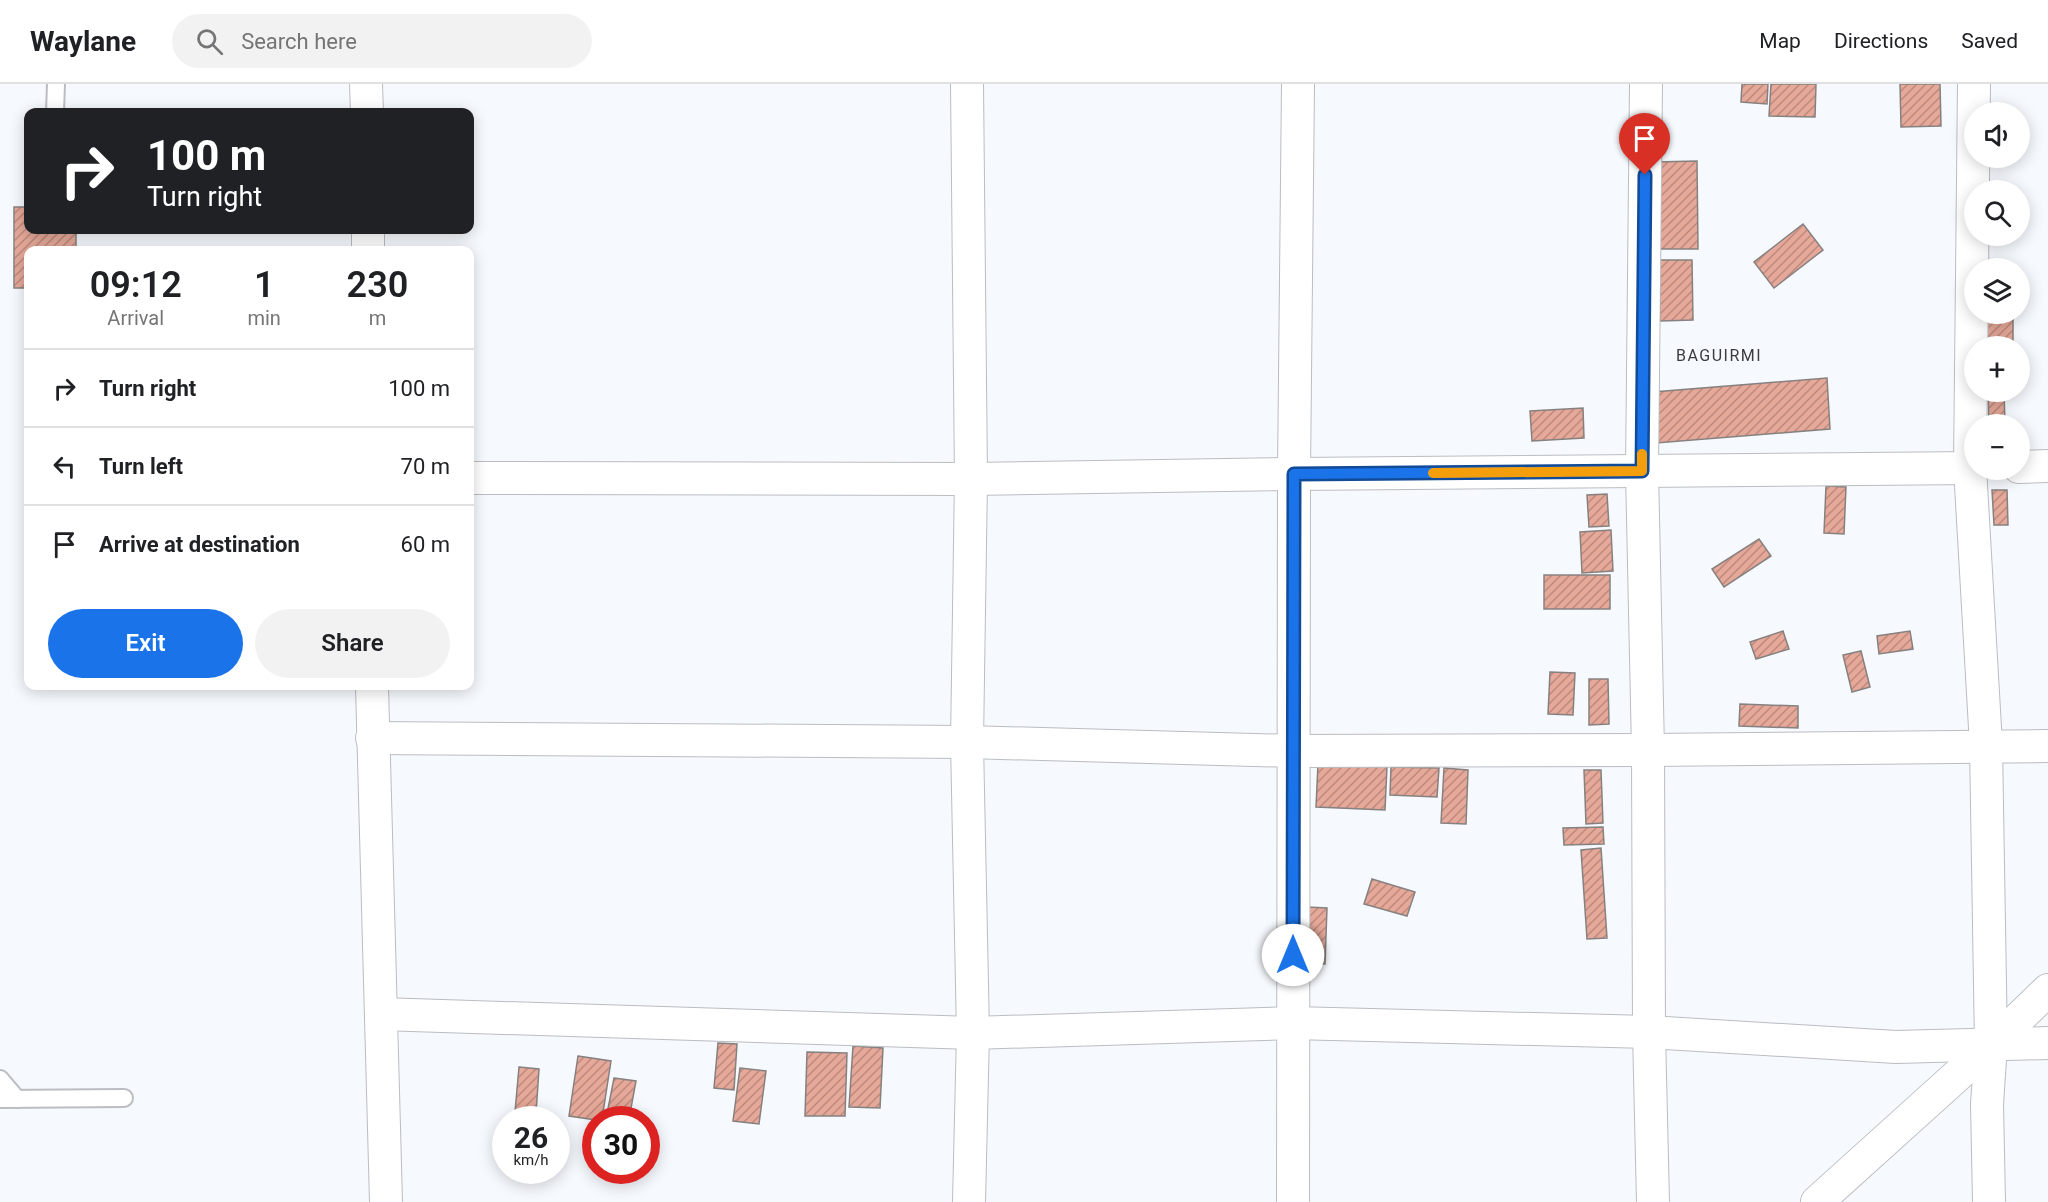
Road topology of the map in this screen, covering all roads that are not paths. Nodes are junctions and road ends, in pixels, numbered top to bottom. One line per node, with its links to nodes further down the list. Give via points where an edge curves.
1 (56, 84): 7 (lane)
2 (366, 84): 8 (street)
3 (968, 84): 16 (street)
4 (1298, 84): 14 (street)
5 (1646, 84): 13 (street)
6 (1974, 84): 9 (street)
7 (56, 108)
8 (367, 108)
9 (1972, 414)
10 (2048, 466): 11 (street)
11 (2030, 467)
12 (1964, 468): 13 (street)
13 (1642, 471): 14 (street); 23 (street)
14 (1294, 474): 16 (street); 24 (street)
15 (474, 478): 16 (street)
16 (971, 479): 20 (street)
17 (1973, 480): 21 (street)
18 (372, 690): 19 (street)
19 (372, 738): 20 (street); 26 (street)
20 (967, 742): 24 (street); 29 (street)
21 (1986, 745): 22 (street); 23 (street); 31 (street)
22 (2048, 746)
23 (1648, 750): 24 (street); 28 (street)
24 (1294, 751): 27 (street)
25 (2048, 990): 31 (street)
26 (381, 1014): 29 (street); 36 (street)
27 (1293, 1023): 28 (street); 29 (street); 38 (street)
28 (1649, 1032): 31 (street, via 1896,1047); 39 (street)
29 (973, 1033): 37 (street)
30 (2048, 1043): 31 (street)
31 (1991, 1045): 40 (street); 41 (street, via 1987,1104)
32 (0, 1079): 34 (lane)
33 (124, 1098): 34 (lane)
34 (17, 1099): 35 (lane)
35 (0, 1100)
36 (386, 1202)
37 (969, 1202)
38 (1293, 1202)
39 (1653, 1202)
40 (1817, 1202)
41 (1989, 1202)

